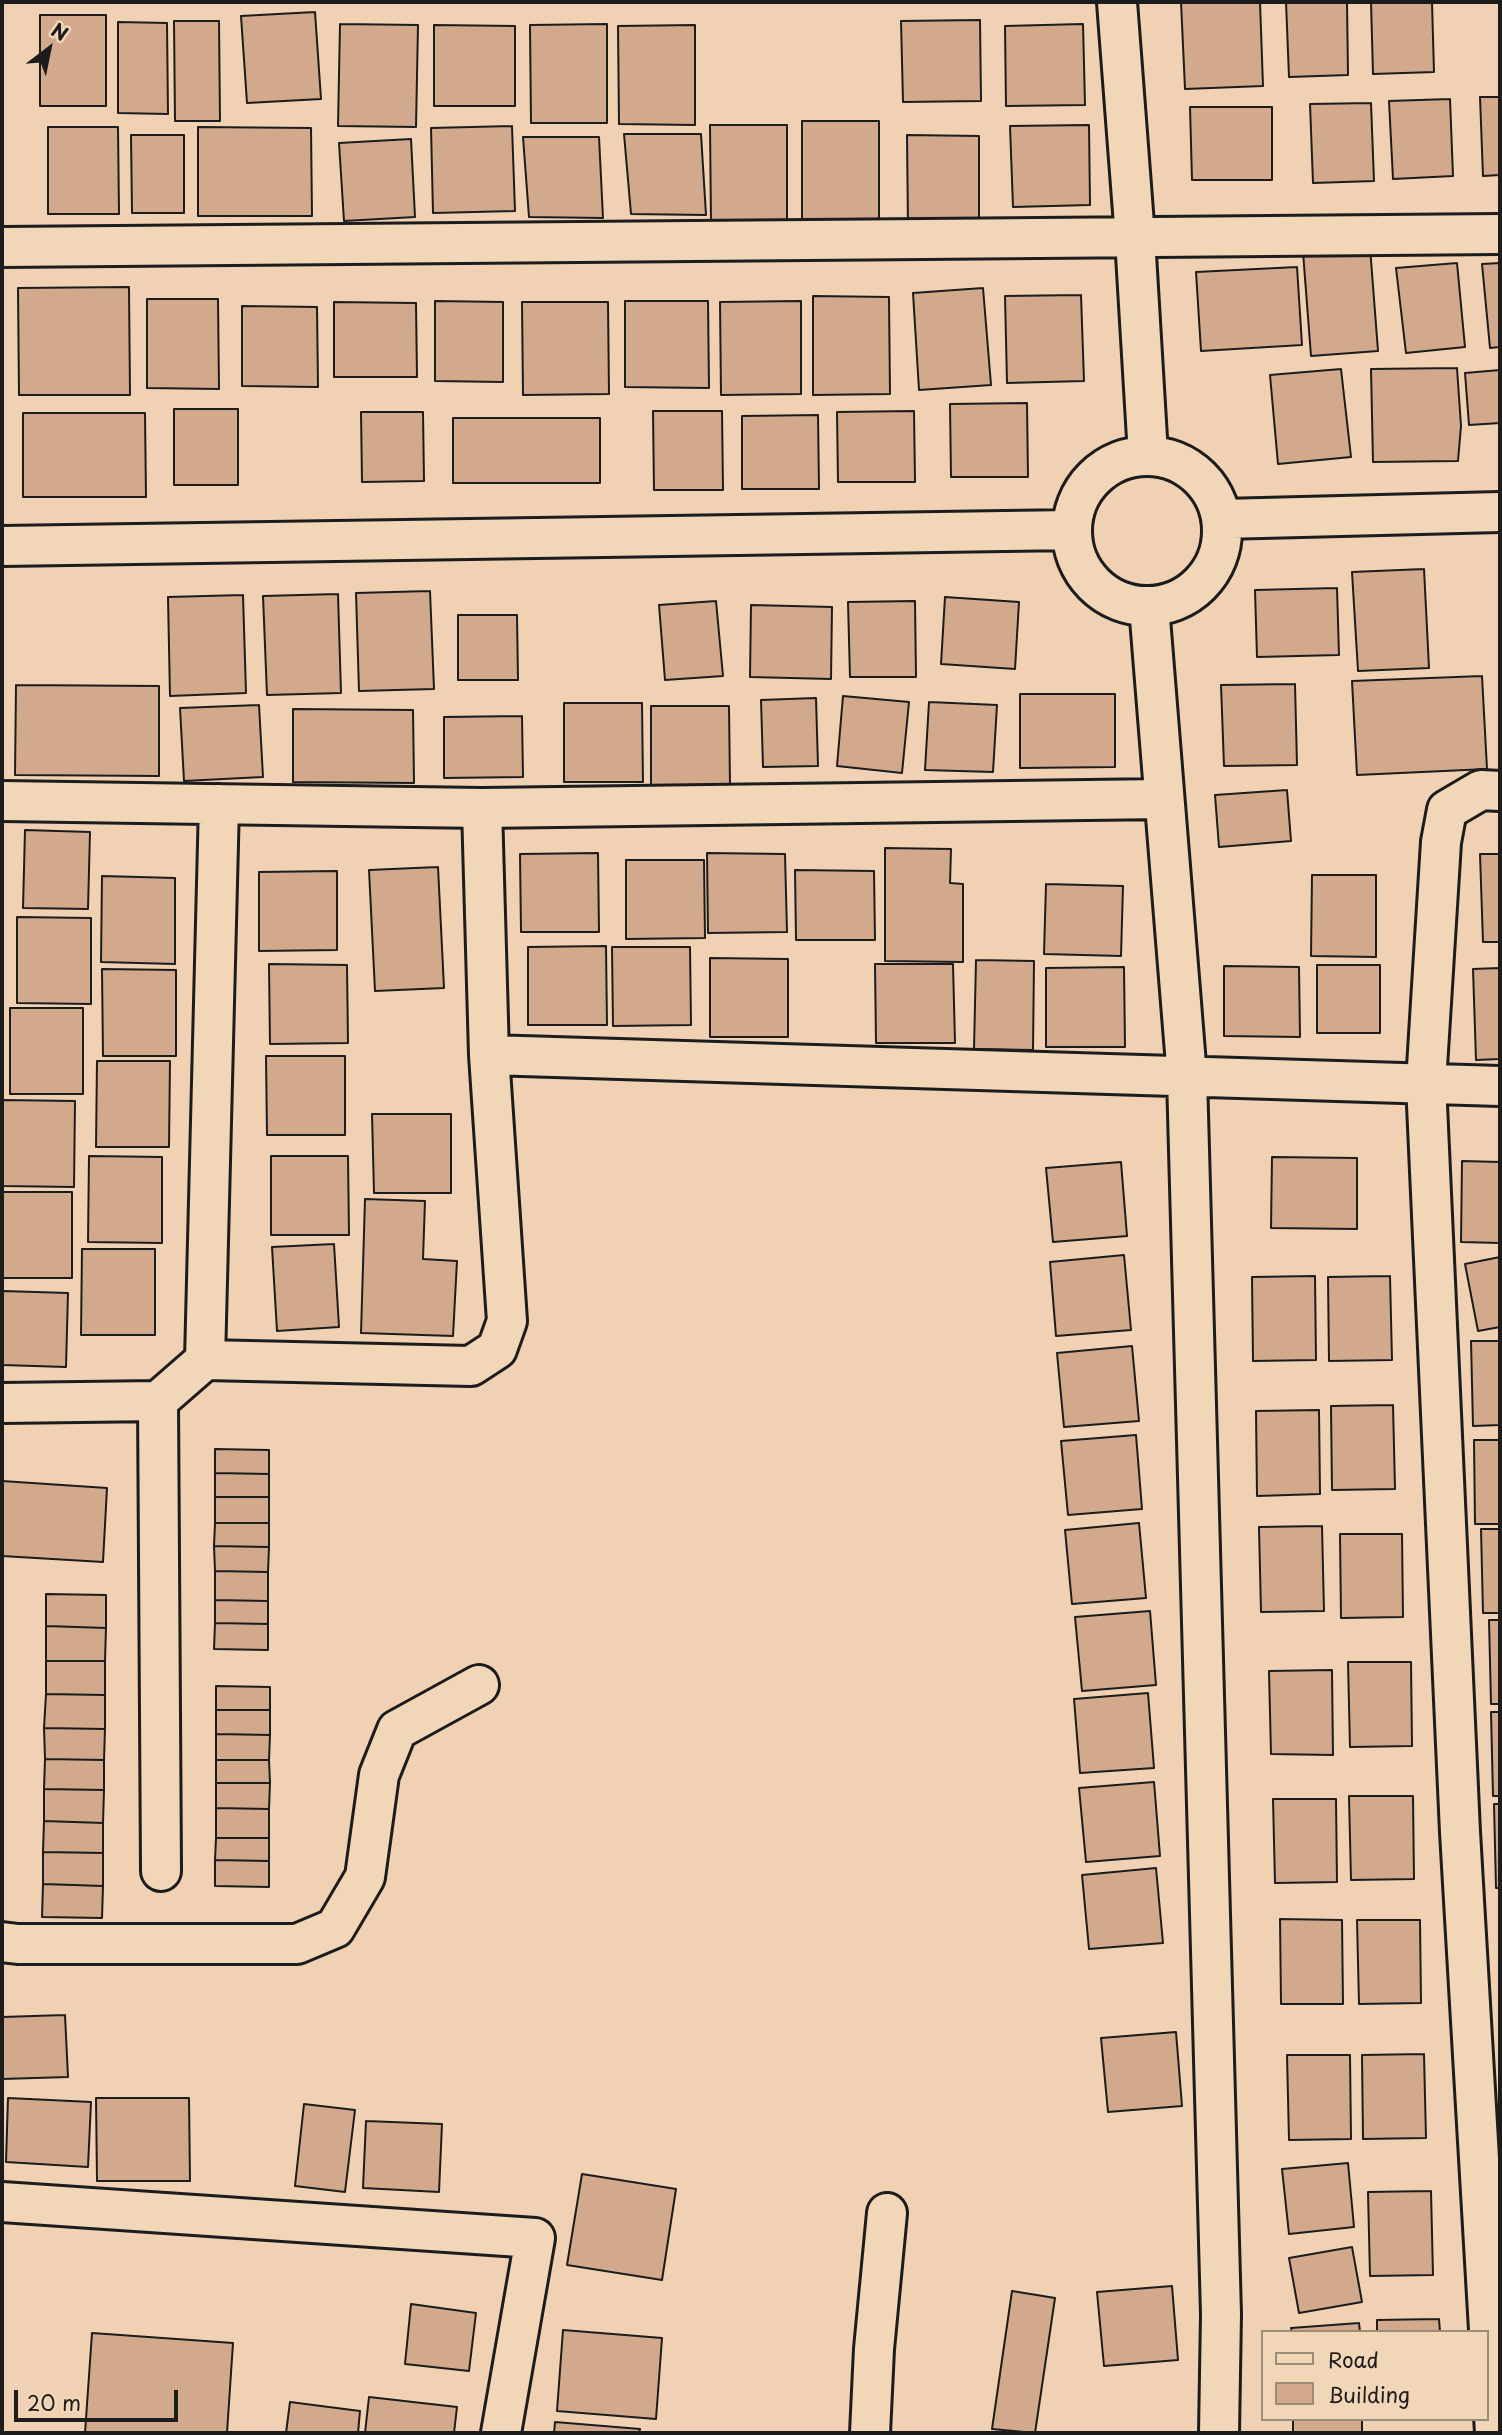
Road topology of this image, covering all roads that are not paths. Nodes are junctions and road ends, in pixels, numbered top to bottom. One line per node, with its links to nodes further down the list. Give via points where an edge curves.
1 (1117, 2): 3 (street)
2 (1500, 234): 3 (street)
3 (1135, 237): 4 (street); 5 (street)
4 (2, 247)
5 (1148, 455): 7 (street, via 1182,463 1209,486); 8 (street, via 1118,460 1093,477 1077,501)
6 (1500, 512): 7 (street)
7 (1222, 519): 10 (street, via 1222,544 1213,568 1197,589 1174,602)
8 (1072, 530): 9 (street); 10 (street, via 1075,554 1086,576 1125,604)
9 (2, 547)
10 (1149, 606): 12 (street)
11 (1500, 791): 18 (street, via 1481,790 1447,810 1441,842)
12 (1163, 799): 15 (street); 17 (street)
13 (2, 802): 14 (street)
14 (219, 804): 15 (street); 20 (street)
15 (482, 808): 16 (street)
16 (489, 1055): 17 (street); 20 (street, via 508,1321 497,1349 471,1366)
17 (1187, 1077): 18 (street); 30 (street, via 1221,2314)
18 (1426, 1083): 19 (street); 31 (street, via 1460,1832)
19 (1500, 1086)
20 (205, 1360): 21 (street)
21 (158, 1401): 22 (street); 24 (street)
22 (2, 1403)
23 (479, 1685): 25 (street, via 397,1730 379,1775 365,1877 335,1928 297,1944)
24 (161, 1871)
25 (2, 1942)
26 (2, 2202): 28 (street, via 535,2238)
27 (887, 2213): 29 (street)
28 (501, 2433)
29 (870, 2433)
30 (1219, 2433)
31 (1495, 2433)

